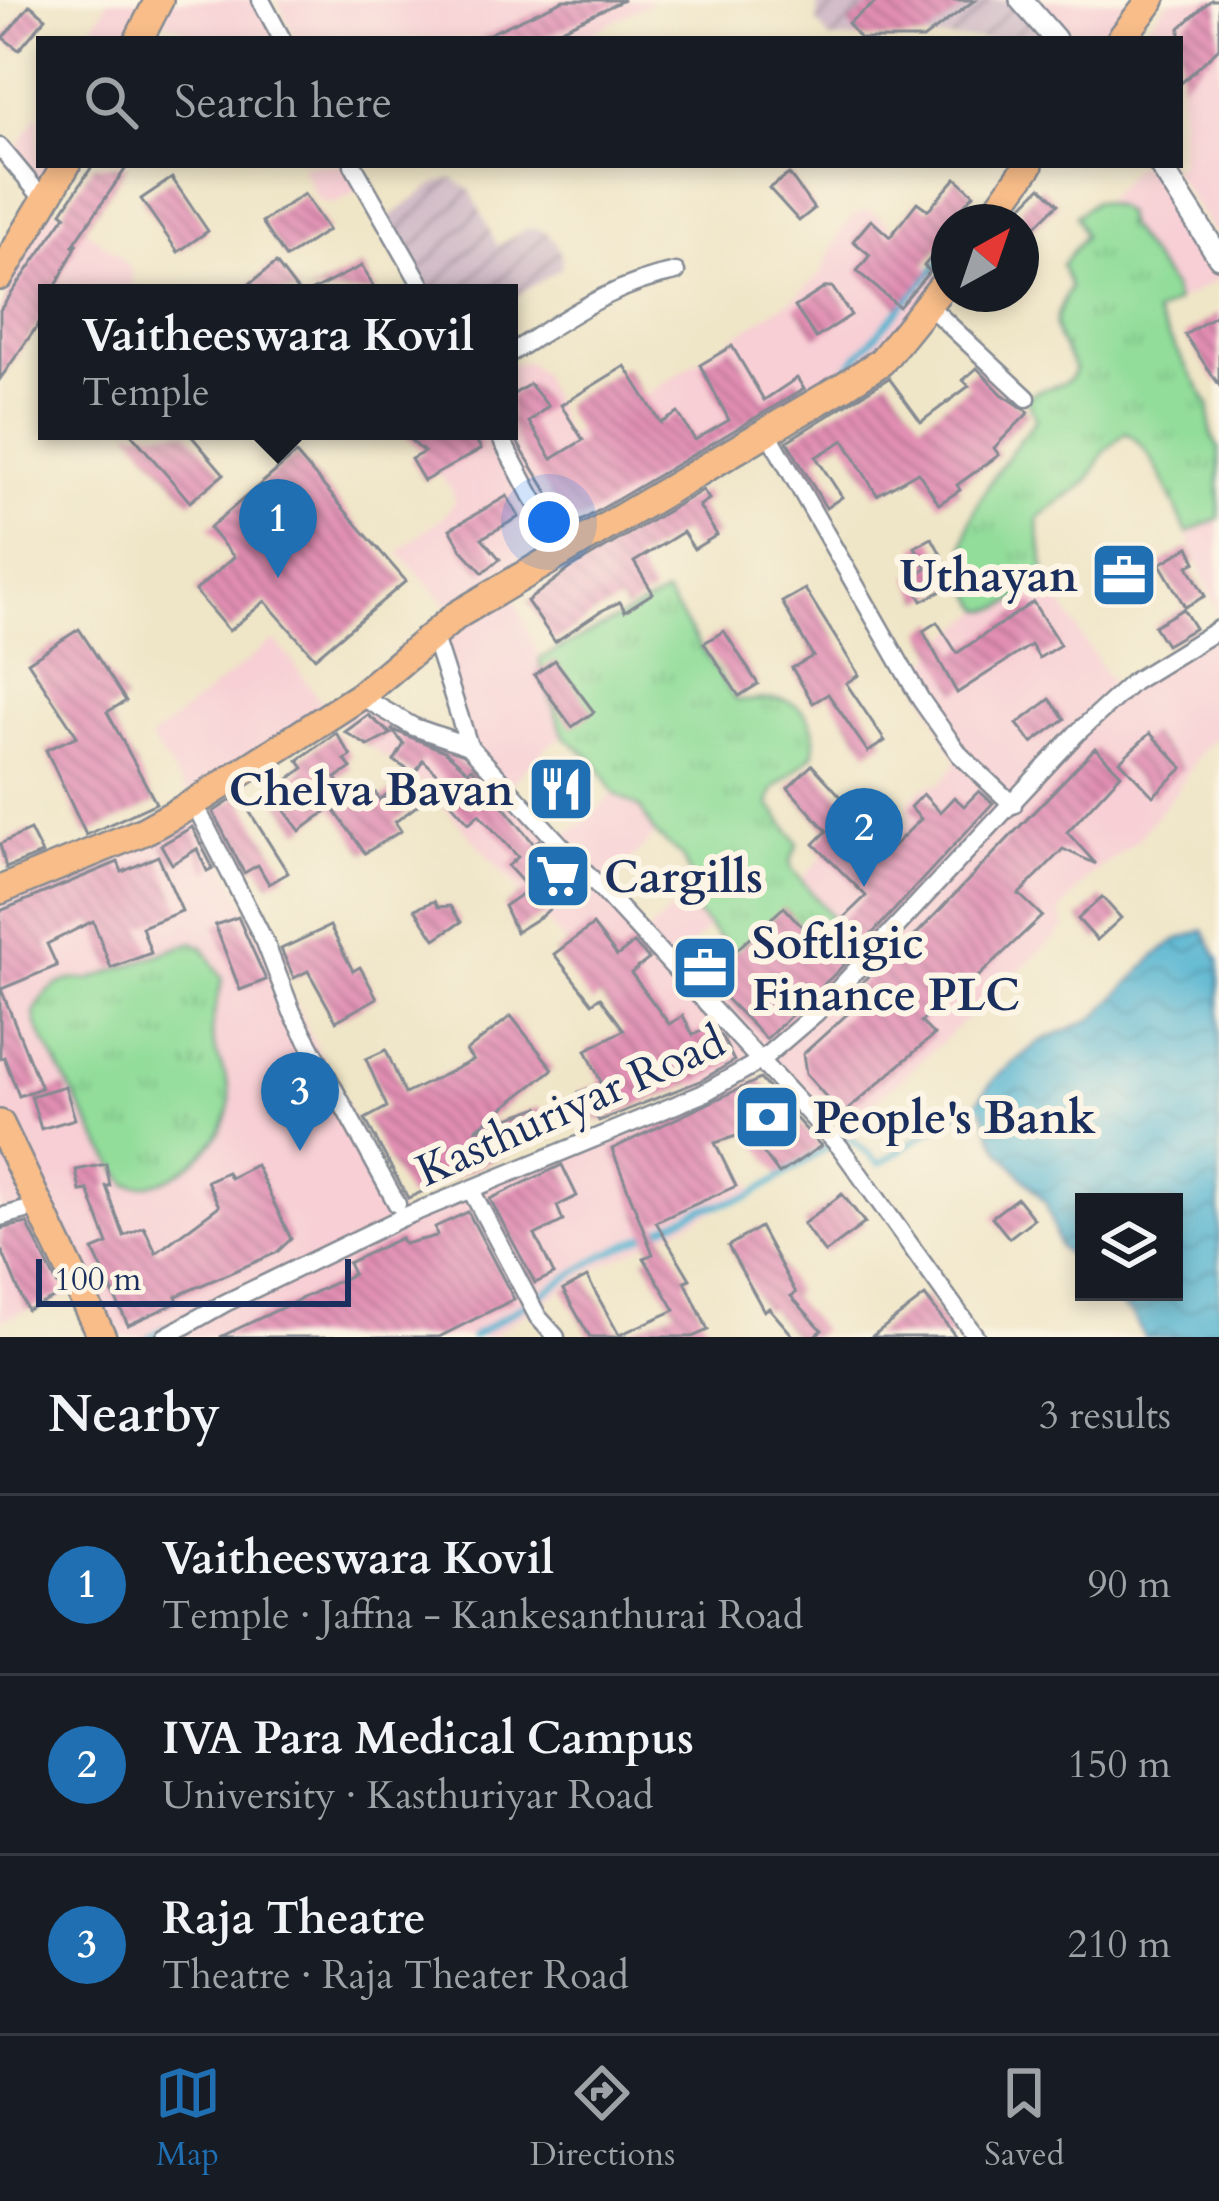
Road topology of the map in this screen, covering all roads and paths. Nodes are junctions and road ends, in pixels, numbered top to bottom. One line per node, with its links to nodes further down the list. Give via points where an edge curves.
1 (158, 0): 5 (main road)
2 (261, 0): 6 (street)
3 (1021, 0): 7 (street)
4 (1151, 0): 8 (main road)
5 (140, 36)
6 (280, 36)
7 (1052, 36)
8 (1123, 36)
9 (0, 147): 14 (street)
10 (65, 168): 14 (main road)
11 (355, 168): 19 (street)
12 (1027, 168): 15 (main road)
13 (1162, 168): 16 (street)
14 (45, 201): 18 (main road)
15 (1001, 204)
16 (1219, 257)
17 (676, 272): 22 (street, via 613,290)
18 (0, 276)
19 (421, 284)
20 (931, 301): 21 (main road)
21 (928, 305): 23 (street); 24 (main road, via 881,362)
22 (518, 348)
23 (1028, 398)
24 (767, 431): 26 (main road); 32 (street, via 921,700 960,755)
25 (502, 440): 26 (street)
26 (562, 543): 28 (main road)
27 (1219, 628): 32 (street, Kasthuriyar Road, via 1118,695)
28 (433, 634): 29 (main road); 30 (street)
29 (360, 696): 30 (street); 31 (main road)
30 (469, 746): 34 (street)
31 (194, 803): 33 (main road); 37 (street, via 292,1012)
32 (1013, 806): 34 (street, Kasthuriyar Road)
33 (0, 890)
34 (760, 1061): 36 (street, Kasthuriyar Road, via 702,1094); 43 (street, via 840,1147)
35 (0, 1124): 38 (main road)
36 (471, 1190): 41 (street, Kasthuriyar Road); 42 (street)
37 (397, 1204)
38 (41, 1206): 39 (street); 40 (main road)
39 (0, 1217)
40 (102, 1337)
41 (165, 1337)
42 (556, 1337)
43 (976, 1337)

